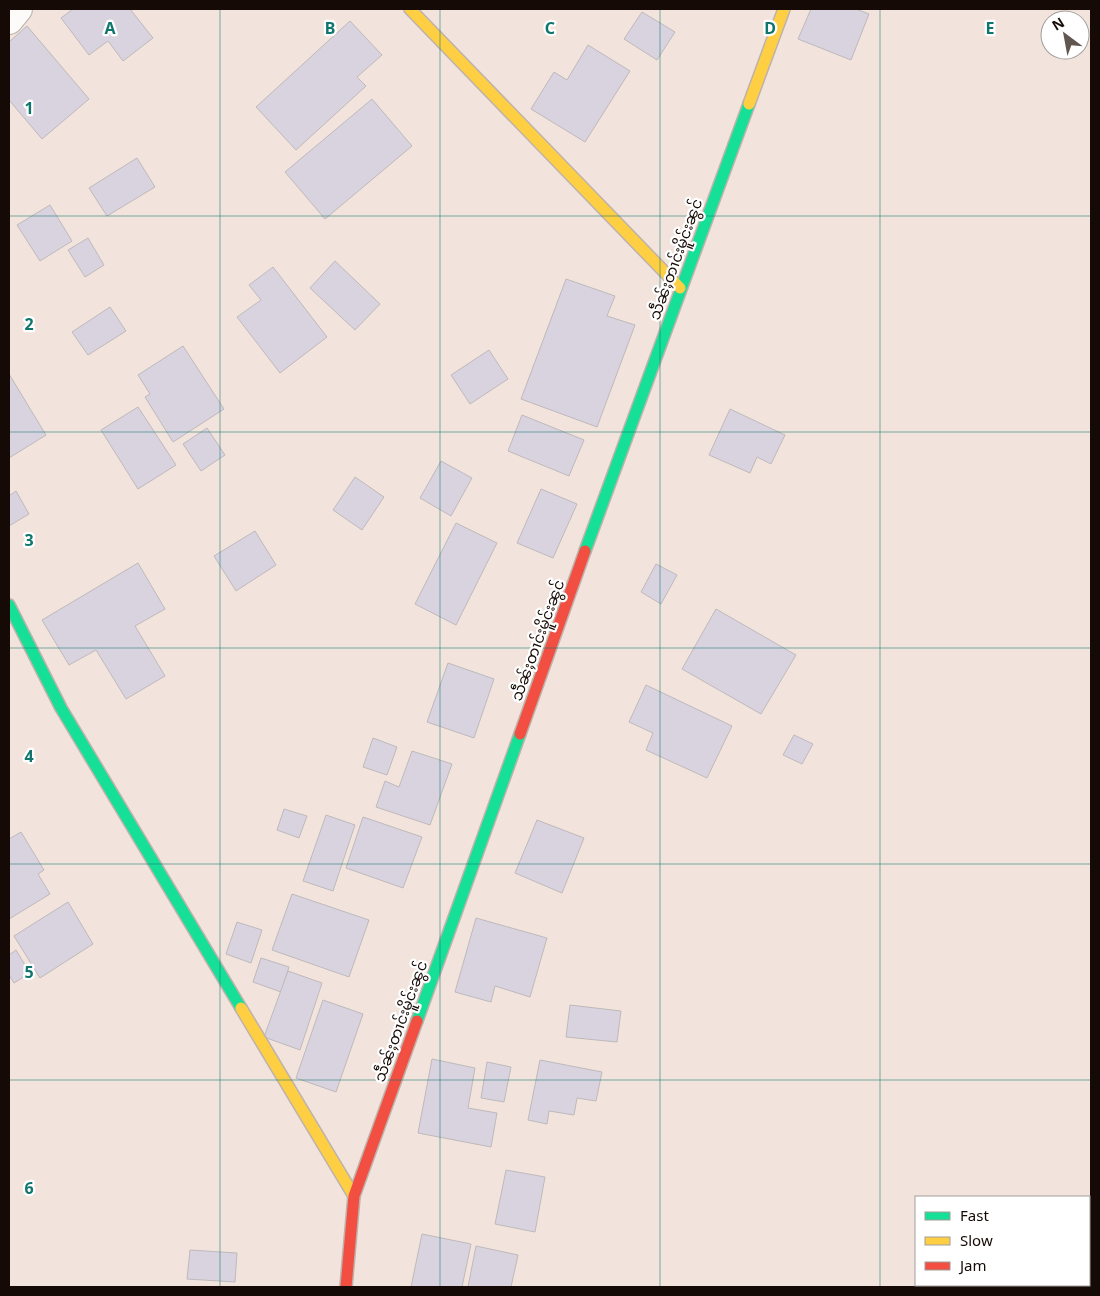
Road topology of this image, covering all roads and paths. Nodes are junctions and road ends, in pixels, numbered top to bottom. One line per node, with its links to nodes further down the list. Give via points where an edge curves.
1 (18, 9): 4 (street)
2 (410, 9): 5 (main road)
3 (784, 9): 5 (main road, သဵၼ်ႈတၢင်းမိူင်းၼွင်)
4 (9, 20)
5 (680, 288): 7 (main road, သဵၼ်ႈတၢင်းမိူင်းၼွင်)
6 (9, 606): 7 (main road, via 61,708)
7 (354, 1196): 8 (main road, သဵၼ်ႈတၢင်းမိူင်းၼွင်)
8 (346, 1287)

